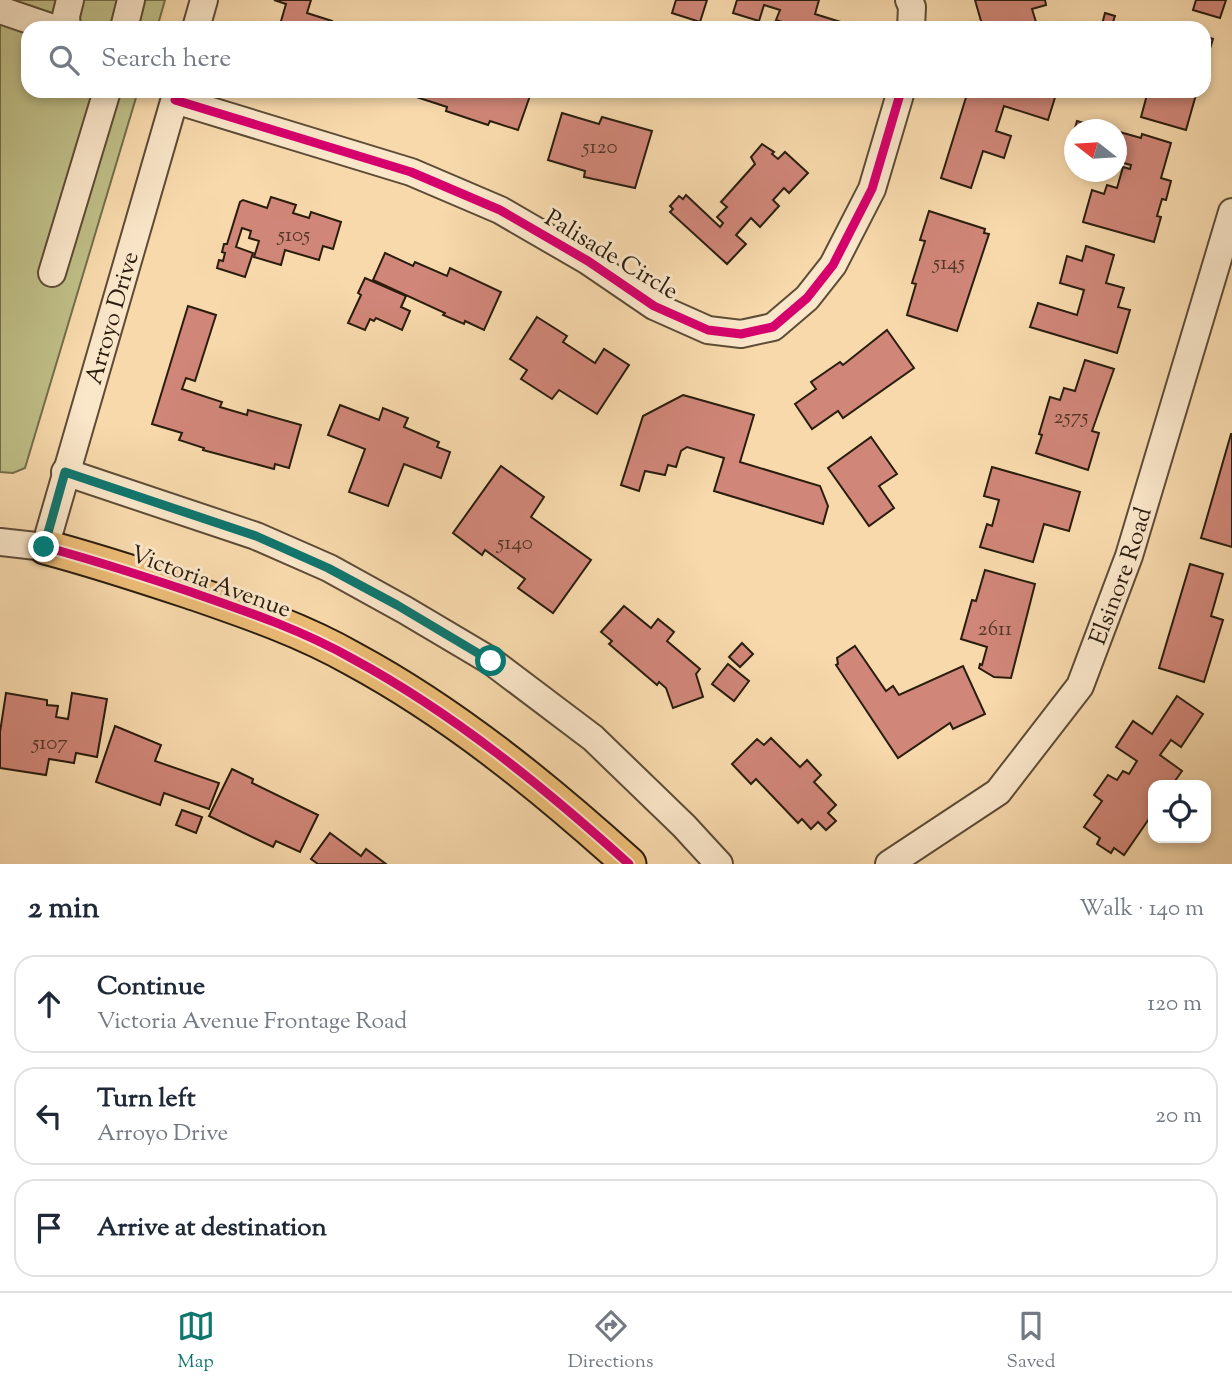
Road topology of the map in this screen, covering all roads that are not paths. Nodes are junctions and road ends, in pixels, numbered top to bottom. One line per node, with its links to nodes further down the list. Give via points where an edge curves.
1 (70, 0): 7 (street)
2 (131, 0): 8 (street)
3 (204, 0): 9 (street)
4 (909, 0): 10 (street)
5 (0, 10): 6 (street)
6 (32, 21)
7 (66, 21)
8 (126, 21)
9 (198, 21)
10 (911, 21)
11 (105, 98): 16 (street)
12 (175, 98): 17 (street, Arroyo Drive)
13 (185, 98): 14 (street, Palisade Circle, via 411,172 500,210 654,306 708,330 741,334 773,327 807,298 833,265 872,189)
14 (899, 98)
15 (1232, 212): 22 (street, Elsinore Road, via 1129,556 1080,686 998,792)
16 (52, 273)
17 (65, 472): 19 (street, Arroyo Drive); 21 (street, via 256,536 328,568 491,661 593,738)
18 (0, 542): 19 (street, Victoria Avenue)
19 (44, 547): 20 (main road, Victoria Avenue, via 228,605 352,658 415,696 561,802)
20 (629, 864)
21 (719, 864)
22 (889, 864)

